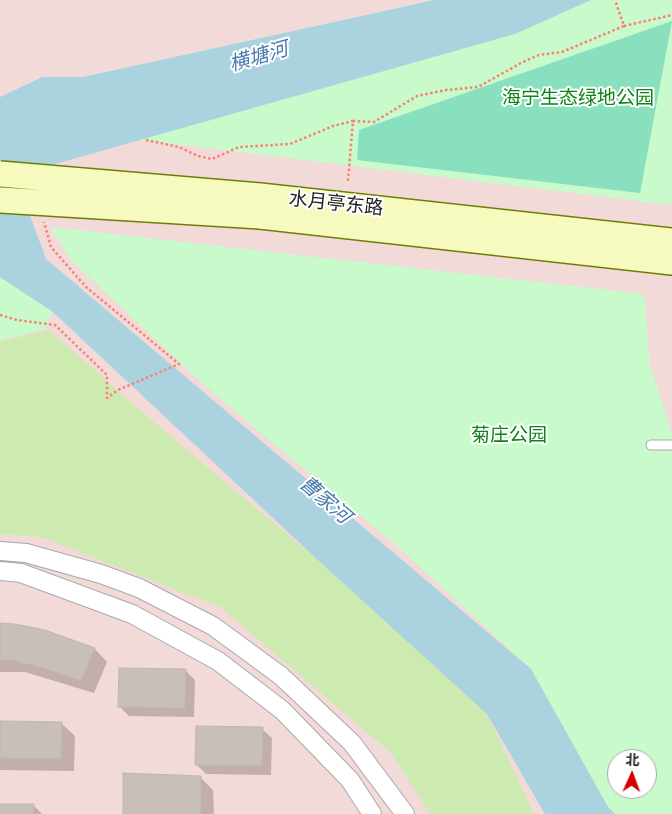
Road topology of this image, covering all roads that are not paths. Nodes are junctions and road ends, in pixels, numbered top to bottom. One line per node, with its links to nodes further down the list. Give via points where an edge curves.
1 (0, 174): 3 (main road, 水月亭东路, bridge)
2 (0, 200): 3 (main road, 水月亭东路, bridge)
3 (260, 206): 5 (main road, 水月亭东路)
4 (672, 240): 5 (main road, 水月亭东路)
5 (640, 248): 6 (main road, 水月亭东路)
6 (672, 262)
7 (651, 445): 8 (lane)
8 (672, 445)
9 (0, 551): 12 (street, via 26,553 101,574 139,588 213,626 281,676 352,743)
10 (0, 571): 11 (street, via 20,573 132,614 218,661 282,710 350,780)
11 (372, 814)
12 (405, 814)

